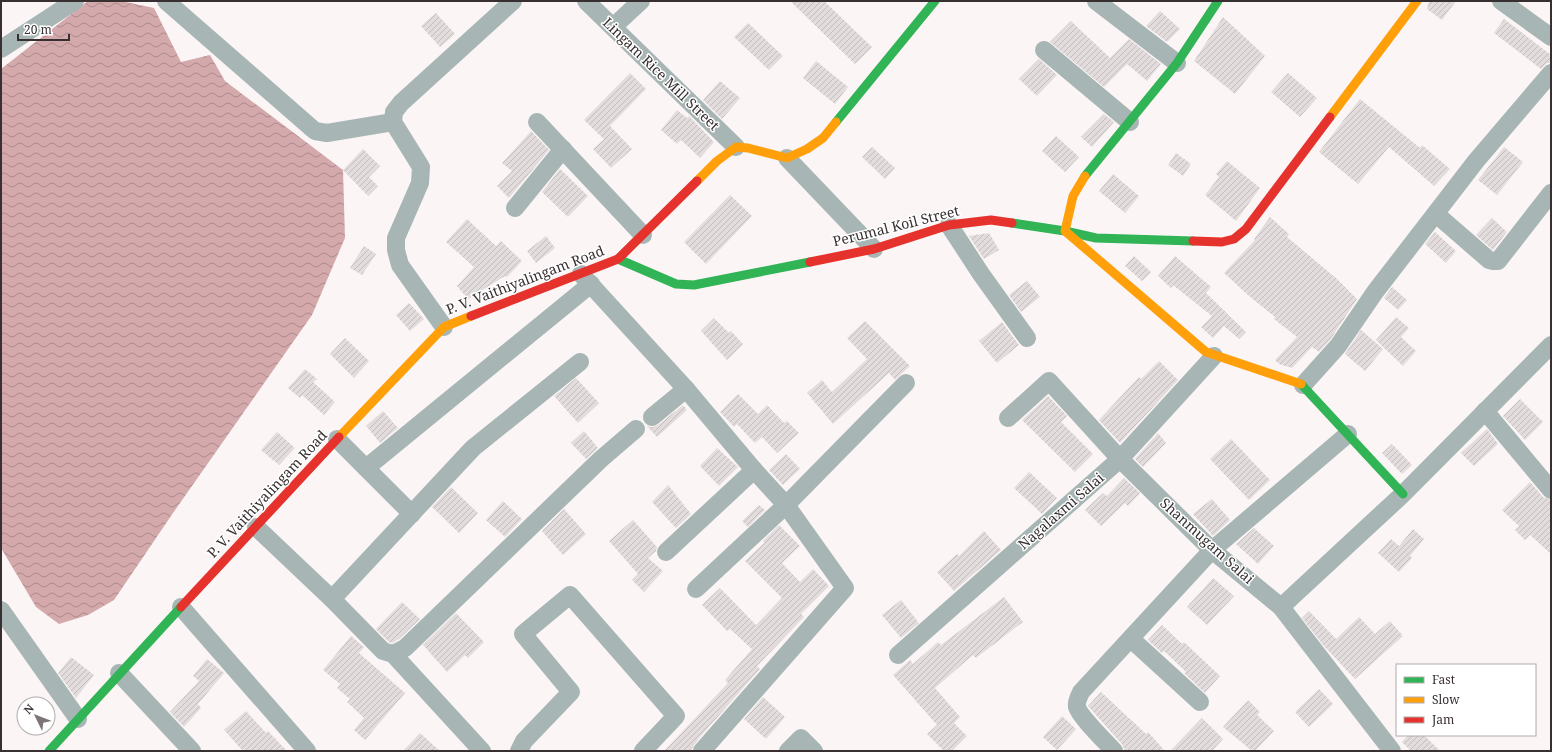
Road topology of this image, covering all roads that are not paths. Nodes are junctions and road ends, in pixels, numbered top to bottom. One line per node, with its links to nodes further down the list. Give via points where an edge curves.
1 (75, 1): 13 (street)
2 (166, 1): 17 (street, via 315,131 327,133)
3 (513, 1): 17 (street, via 401,103 394,112)
4 (586, 1): 11 (street, Lingam Rice Mill Street)
5 (641, 1): 11 (street)
6 (935, 1): 22 (street, via 824,138)
7 (1096, 1): 15 (street)
8 (1218, 1): 15 (street)
9 (1417, 1): 27 (street, Perumal Koil Street, via 1246,229 1234,239 1222,242 1096,238)
10 (1501, 1): 12 (street)
11 (613, 27): 20 (street, Lingam Rice Mill Street)
12 (1551, 37)
13 (1, 49)
14 (1044, 50): 19 (street)
15 (1177, 63): 19 (street)
16 (1551, 73): 25 (street, via 1476,161)
17 (393, 122): 32 (street, via 420,167 421,175 416,194 396,238 396,250 400,265)
18 (537, 122): 21 (street)
19 (1130, 122): 27 (street, via 1086,174 1073,196)
20 (736, 147): 22 (street); 28 (street, P. V. Vaithiyalingam Road, via 717,160)
21 (563, 149): 24 (street); 28 (street)
22 (788, 158): 29 (street)
23 (1551, 193): 25 (street, via 1498,261 1493,262)
24 (515, 208)
25 (1436, 214): 38 (street, via 1375,292 1338,346)
26 (948, 225): 27 (street, Perumal Koil Street, via 991,220); 29 (street, Perumal Koil Street); 33 (street)
27 (1066, 231): 35 (street, via 1206,352)
28 (643, 235): 30 (street, P. V. Vaithiyalingam Road)
29 (874, 248): 30 (street, Perumal Koil Street, via 686,285 676,284)
30 (618, 259): 31 (street, P. V. Vaithiyalingam Road)
31 (586, 279): 32 (street, P. V. Vaithiyalingam Road); 39 (street); 47 (street)
32 (444, 327): 45 (street, P. V. Vaithiyalingam Road)
33 (1027, 338)
34 (1549, 352): 40 (street)
35 (1214, 356): 38 (street); 46 (street, Nagalaxmi Salai)
36 (580, 362): 52 (street, via 473,448)
37 (906, 383): 51 (street)
38 (1303, 385): 44 (street)
39 (686, 389): 41 (street); 48 (street)
40 (1485, 411): 49 (street); 50 (street)
41 (652, 417)
42 (1008, 418): 46 (street, Shanmugam Salai, via 1049,381)
43 (636, 429): 62 (street, via 601,459 405,648)
44 (1348, 434): 50 (street); 54 (street)
45 (337, 439): 47 (street); 53 (street, P. V. Vaithiyalingam Road)
46 (1120, 459): 54 (street, Shanmugam Salai); 63 (street, Nagalaxmi Salai)
47 (366, 468): 52 (street)
48 (754, 470): 51 (street); 55 (street)
49 (1551, 490)
50 (1403, 494): 59 (street)
51 (786, 505): 56 (street); 73 (street, via 845,588)
52 (412, 514): 57 (street)
53 (256, 527): 57 (street); 58 (street, P. V. Vaithiyalingam Road)
54 (1212, 550): 59 (street, Shanmugam Salai); 61 (street)
55 (666, 552)
56 (696, 589)
57 (332, 599): 62 (street, via 383,652)
58 (181, 607): 64 (street, P. V. Vaithiyalingam Road); 70 (street)
59 (1281, 607): 77 (street, Shanmugam Salai)
60 (1, 610): 66 (street)
61 (1131, 639): 65 (street); 76 (street, via 1081,692 1077,700 1077,708)
62 (394, 654): 67 (street)
63 (898, 655)
64 (119, 673): 66 (street, P. V. Vaithiyalingam Road); 69 (street)
65 (1200, 702)
66 (78, 719): 68 (street, P. V. Vaithiyalingam Road)
67 (482, 750)
68 (49, 751)
69 (192, 751)
70 (307, 751)
71 (519, 751): 72 (street, via 524,741 571,692 523,634 570,595 676,716)
72 (643, 751)
73 (702, 751)
74 (788, 751): 75 (street, via 801,738)
75 (814, 751)
76 (1114, 751)
77 (1392, 751)

